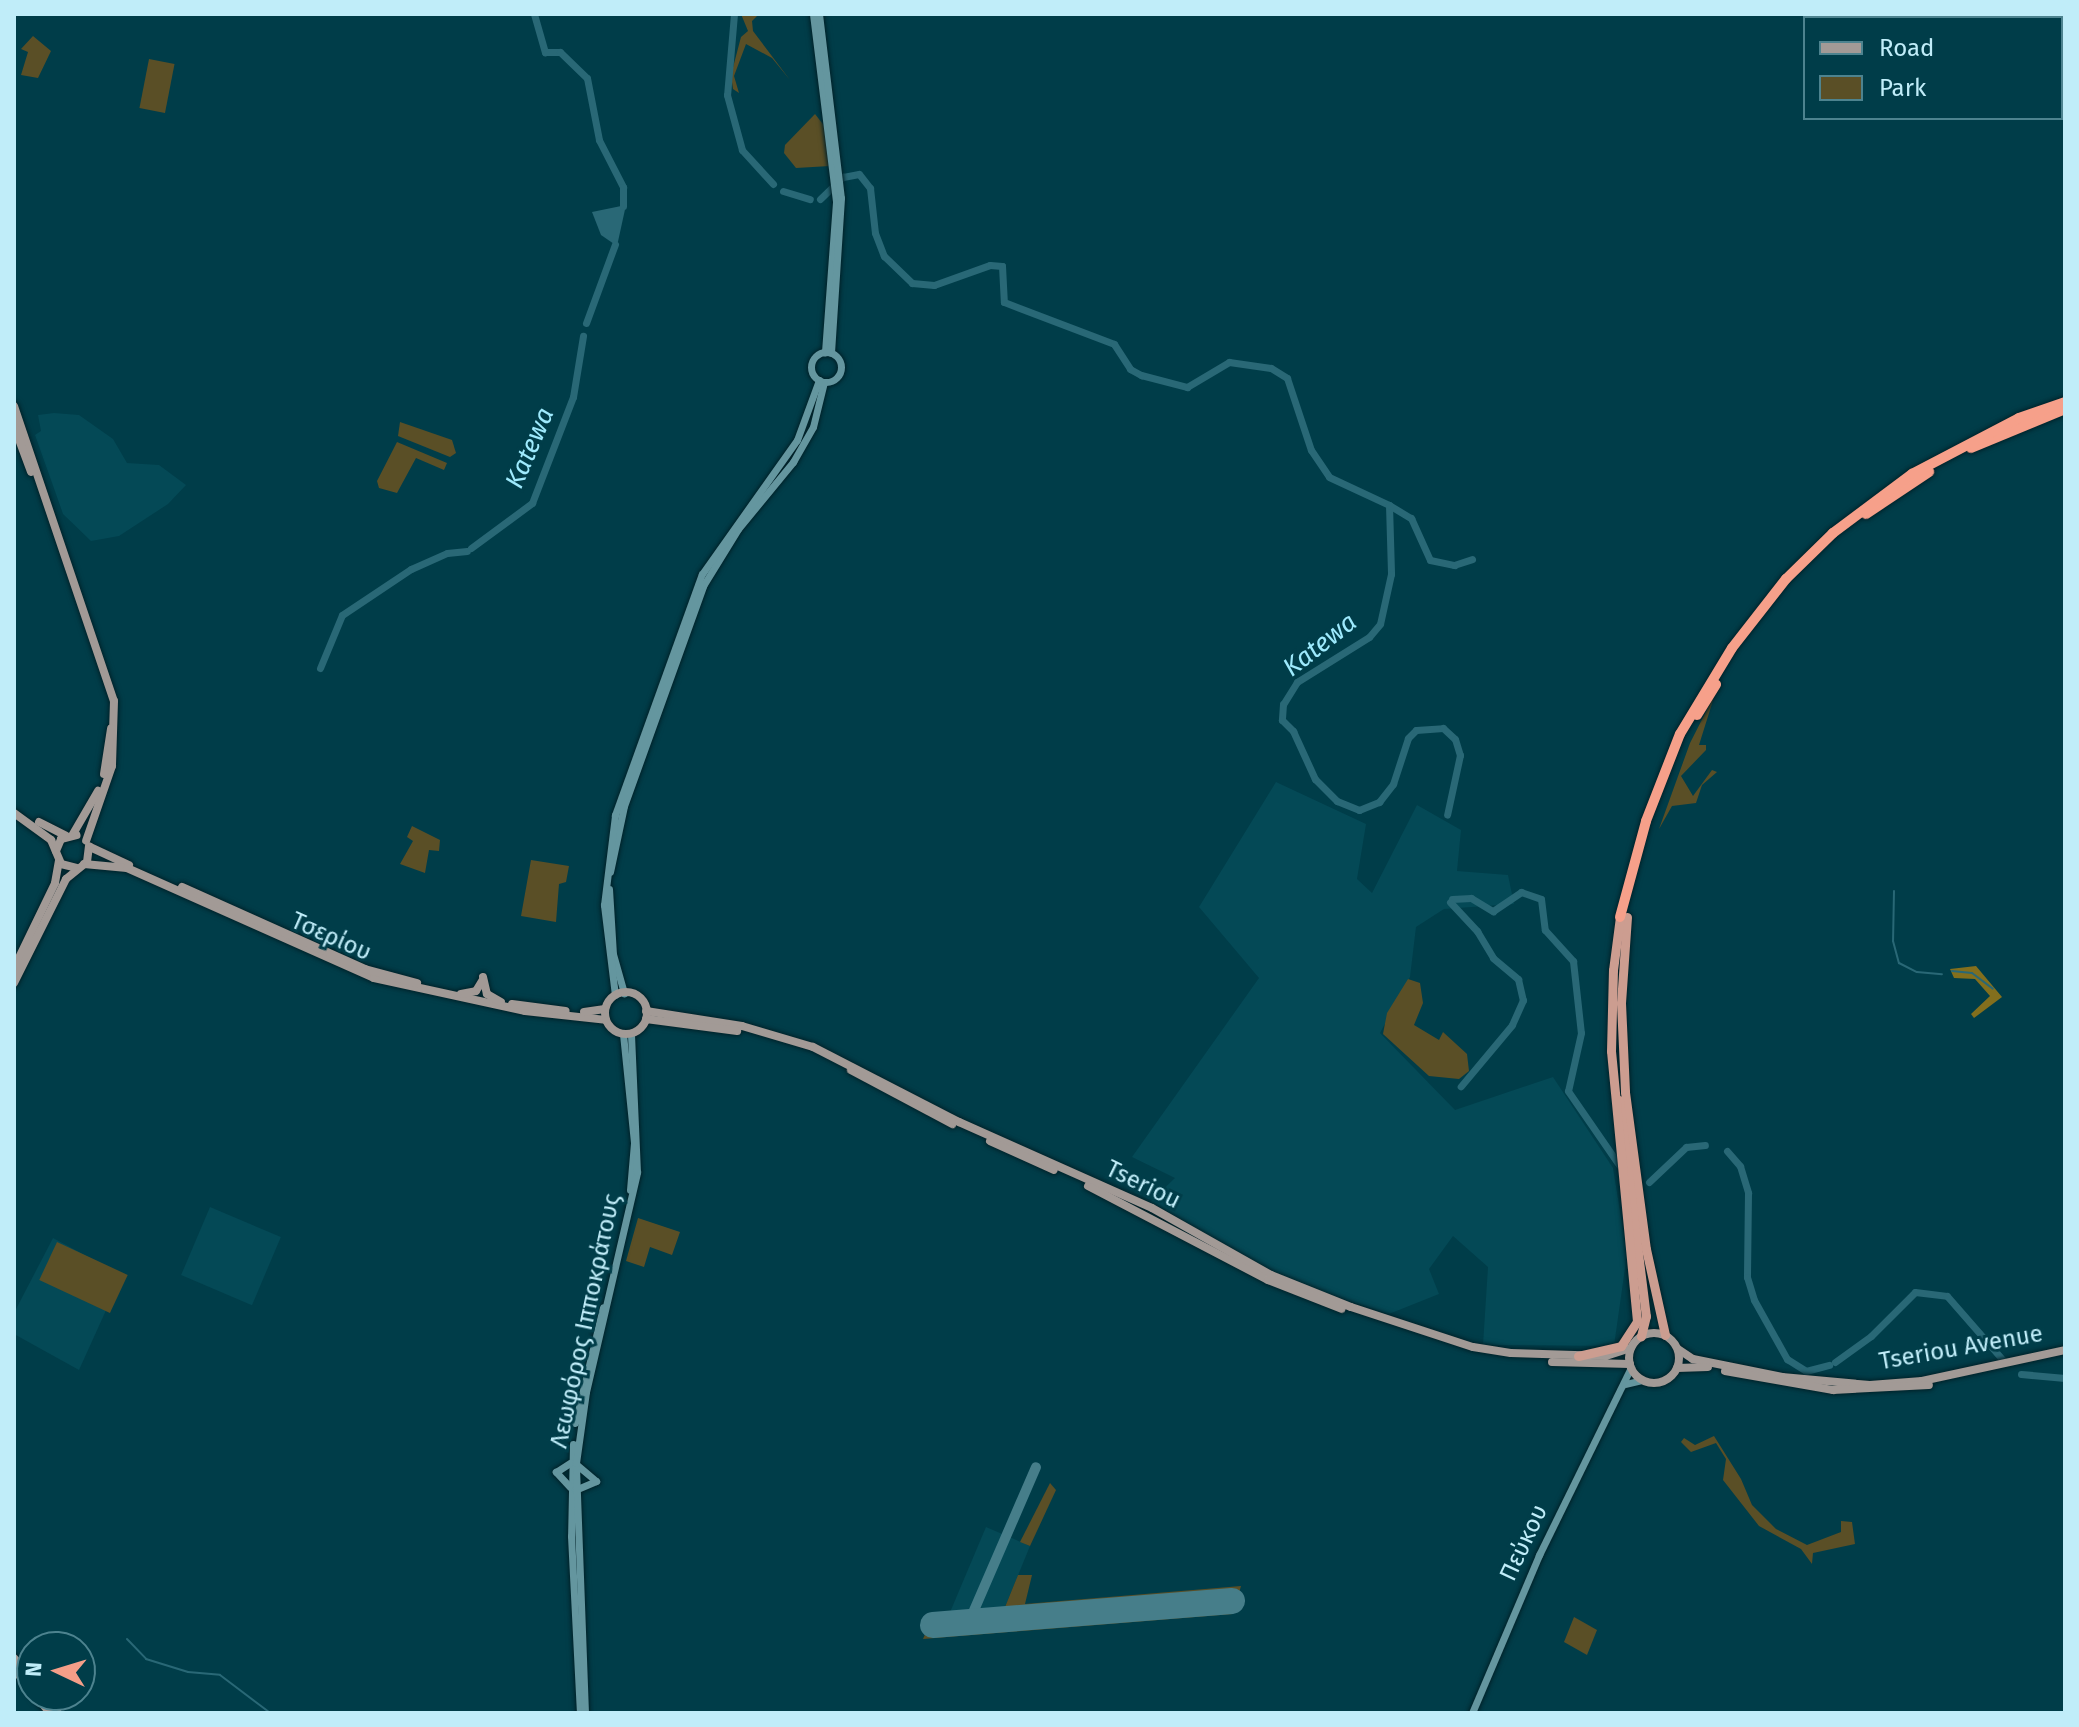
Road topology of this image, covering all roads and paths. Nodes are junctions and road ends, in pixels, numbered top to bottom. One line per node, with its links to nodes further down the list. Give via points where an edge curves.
1 (816, 14): 2 (main road, via 838,200)
2 (828, 353): 3 (main road, via 812,364); 3 (main road, via 840,362 840,373)
3 (822, 381): 18 (main road, via 797,440 702,574 615,815 604,905)
4 (2065, 402): 14 (highway, via 1991,431 1912,474 1833,533 1786,579 1732,648 1680,734 1646,821)
5 (14, 406): 10 (main road, via 114,701 112,766)
6 (2065, 409): 14 (highway, via 1972,447 1900,490 1838,538 1783,593 1735,656 1687,736)
7 (14, 426): 9 (main road, via 110,701 103,780 84,821)
8 (14, 810): 9 (main road, Τσερίου); 11 (main road, via 44,832)
9 (69, 835): 10 (main road, Τσερίου); 11 (main road)
10 (88, 844): 13 (main road); 17 (main road, Τσερίου, via 365,969)
11 (56, 851): 12 (main road)
12 (59, 861): 13 (main road, Τσερίου); 15 (main road, via 55,883)
13 (81, 866): 16 (main road, via 66,879); 22 (main road, Τσερίου, via 127,868 367,976 525,1011)
14 (1624, 917): 25 (highway, via 1624,1078 1646,1249); 26 (highway, via 1615,1042 1646,1316); 30 (highway, via 1613,970 1611,1051 1637,1321 1621,1346)
15 (14, 968)
16 (14, 983)
17 (461, 994): 19 (main road, Τσερίου); 19 (main road, via 476,991 483,977 487,994)
18 (619, 994): 20 (main road); 21 (main road, via 638,996)
19 (501, 1002): 20 (main road, via 570,1012)
20 (605, 1009): 22 (main road)
21 (646, 1015): 23 (main road); 24 (main road, Tseriou, via 742,1026 813,1047)
22 (602, 1019): 23 (main road)
23 (627, 1034): 36 (main road, Λεωφόρος Ιπποκράτους, via 634,1143 629,1196 575,1427); 36 (main road, Λεωφόρος Ιπποκράτους, via 637,1172)
24 (1097, 1187): 30 (main road, Tseriou, via 1271,1275 1351,1307 1473,1347); 31 (main road, Tseriou, via 1268,1280 1371,1319 1514,1359)
25 (1665, 1335): 26 (main road); 28 (main road)
26 (1641, 1336): 27 (main road)
27 (1631, 1348): 30 (main road, Tseriou, via 1616,1355); 31 (main road)
28 (1678, 1349): 32 (main road); 33 (main road, Tseriou Avenue, via 1693,1359 1815,1382 1893,1384)
29 (2065, 1350): 33 (main road, Tseriou Avenue)
30 (1578, 1356)
31 (1630, 1366): 34 (main road); 35 (main road, Πεύκου)
32 (1677, 1368): 33 (main road, Tseriou Avenue, via 1710,1367 1805,1388 1892,1391); 34 (main road, via 1659,1383)
33 (1982, 1370)
34 (1642, 1380): 35 (main road, via 1629,1382)
35 (1618, 1393): 39 (main road, Πεύκου, via 1539,1555)
36 (572, 1466): 37 (main road, Λεωφόρος Ιπποκράτους); 37 (main road, via 556,1472); 37 (main road, via 596,1481)
37 (573, 1488): 38 (main road, Λεωφόρος Ιπποκράτους)
38 (582, 1713)
39 (1472, 1713)

